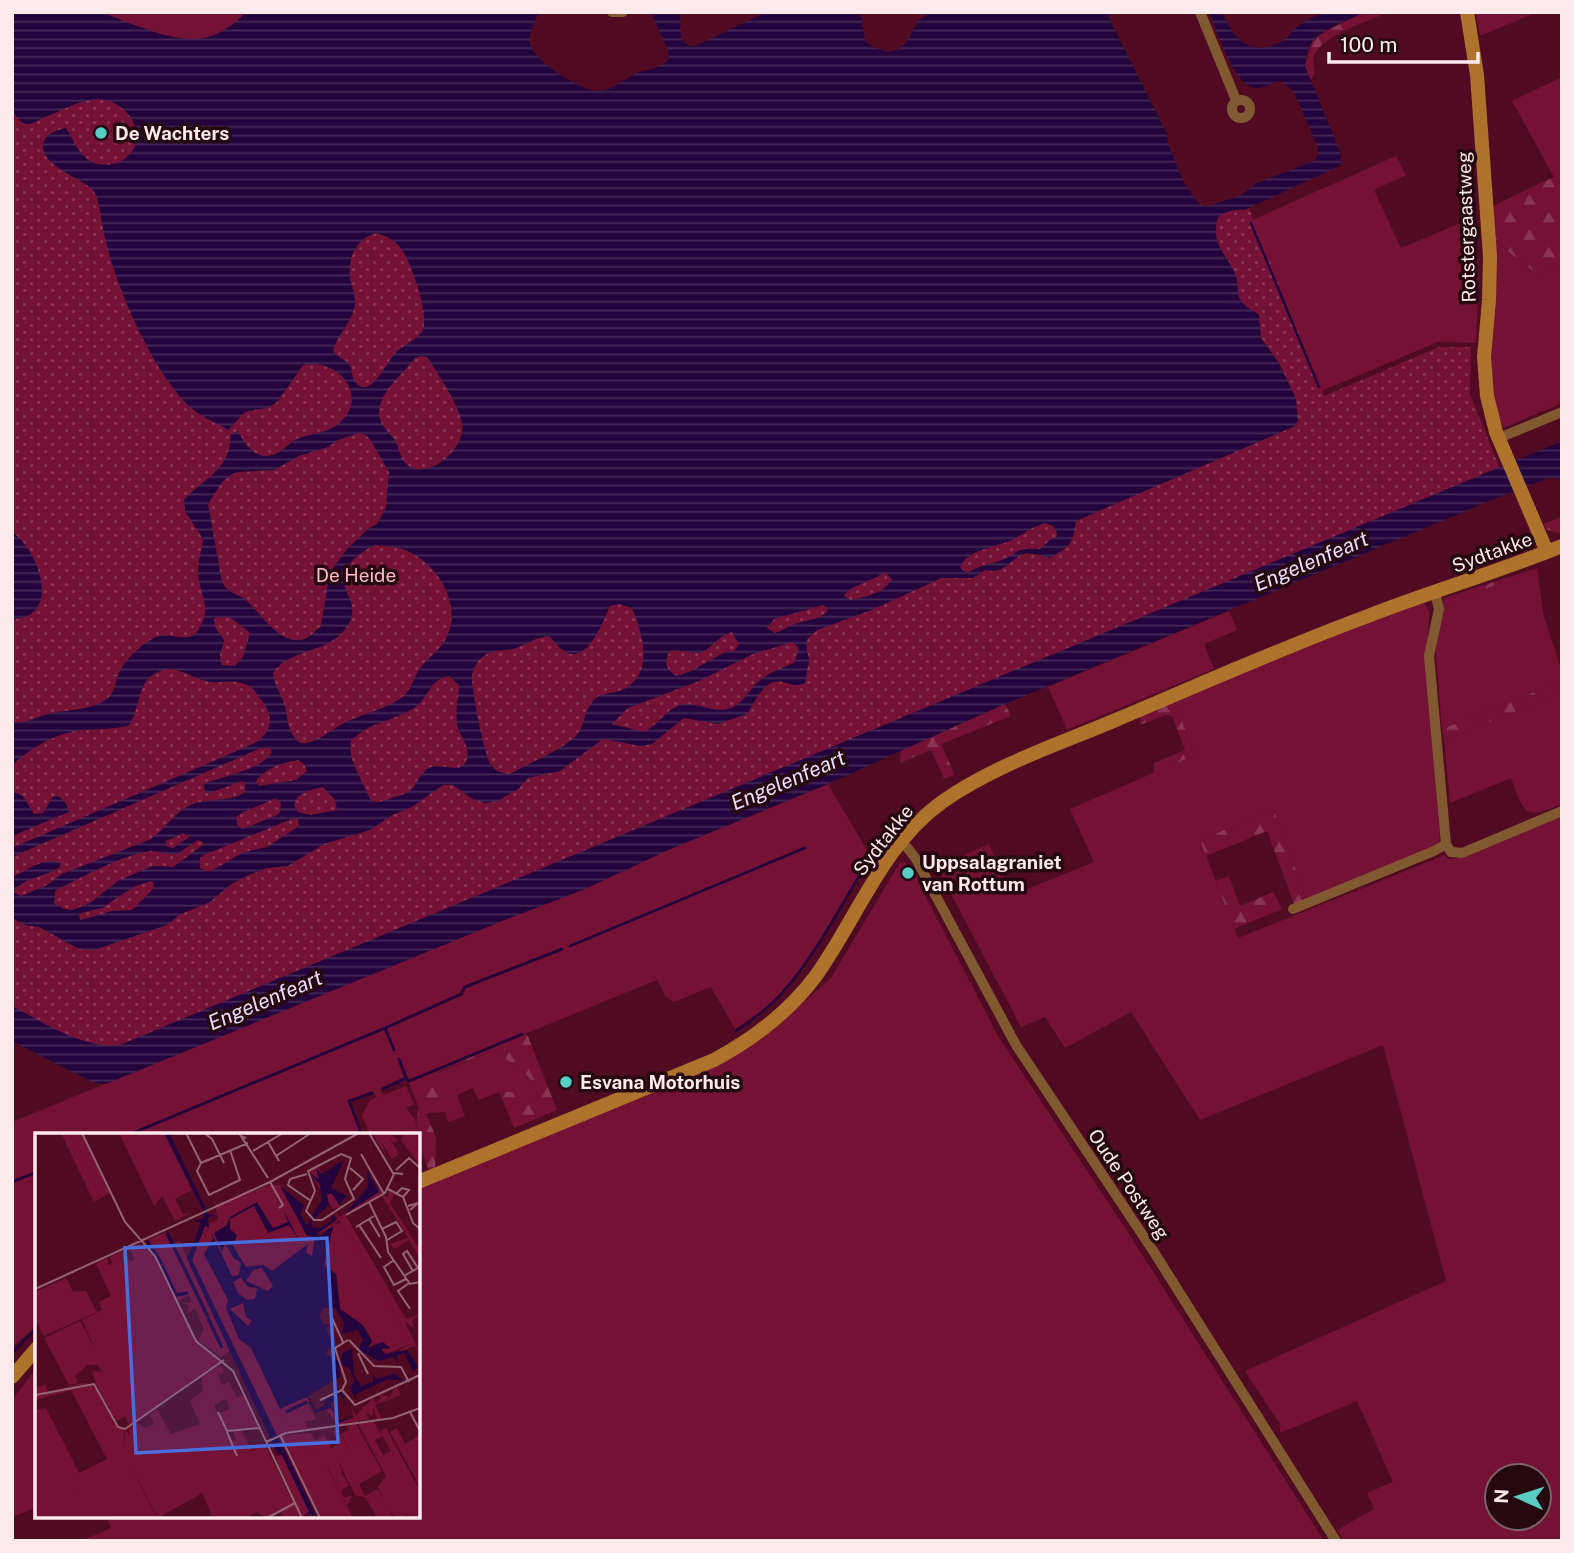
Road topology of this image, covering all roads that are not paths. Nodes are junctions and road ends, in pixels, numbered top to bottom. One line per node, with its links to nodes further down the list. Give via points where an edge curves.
1 (612, 12): 2 (street)
2 (624, 12)
3 (1199, 12): 5 (street)
4 (1467, 12): 7 (street, Rotstergaastweg, via 1477,75 1490,256 1485,374 1490,414)
5 (1236, 100)
6 (1562, 412): 7 (street)
7 (1499, 438): 9 (street, Rotstergaastweg)
8 (1562, 546): 9 (street, Sydtakke)
9 (1547, 552): 10 (street, Sydtakke)
10 (1435, 593): 12 (street, Sydtakke, via 1288,647 996,771 939,804); 13 (street, Sydtakke, via 1438,609 1429,656)
11 (1562, 811): 13 (street, via 1462,853 1451,852)
12 (902, 841): 15 (street, Sydtakke, via 815,976 759,1033 714,1060); 18 (street, Oude Postweg, via 1016,1045 1152,1248)
13 (1446, 844): 14 (street)
14 (1293, 909)
15 (420, 1181)
16 (35, 1350): 17 (street)
17 (12, 1377)
18 (1336, 1541)

